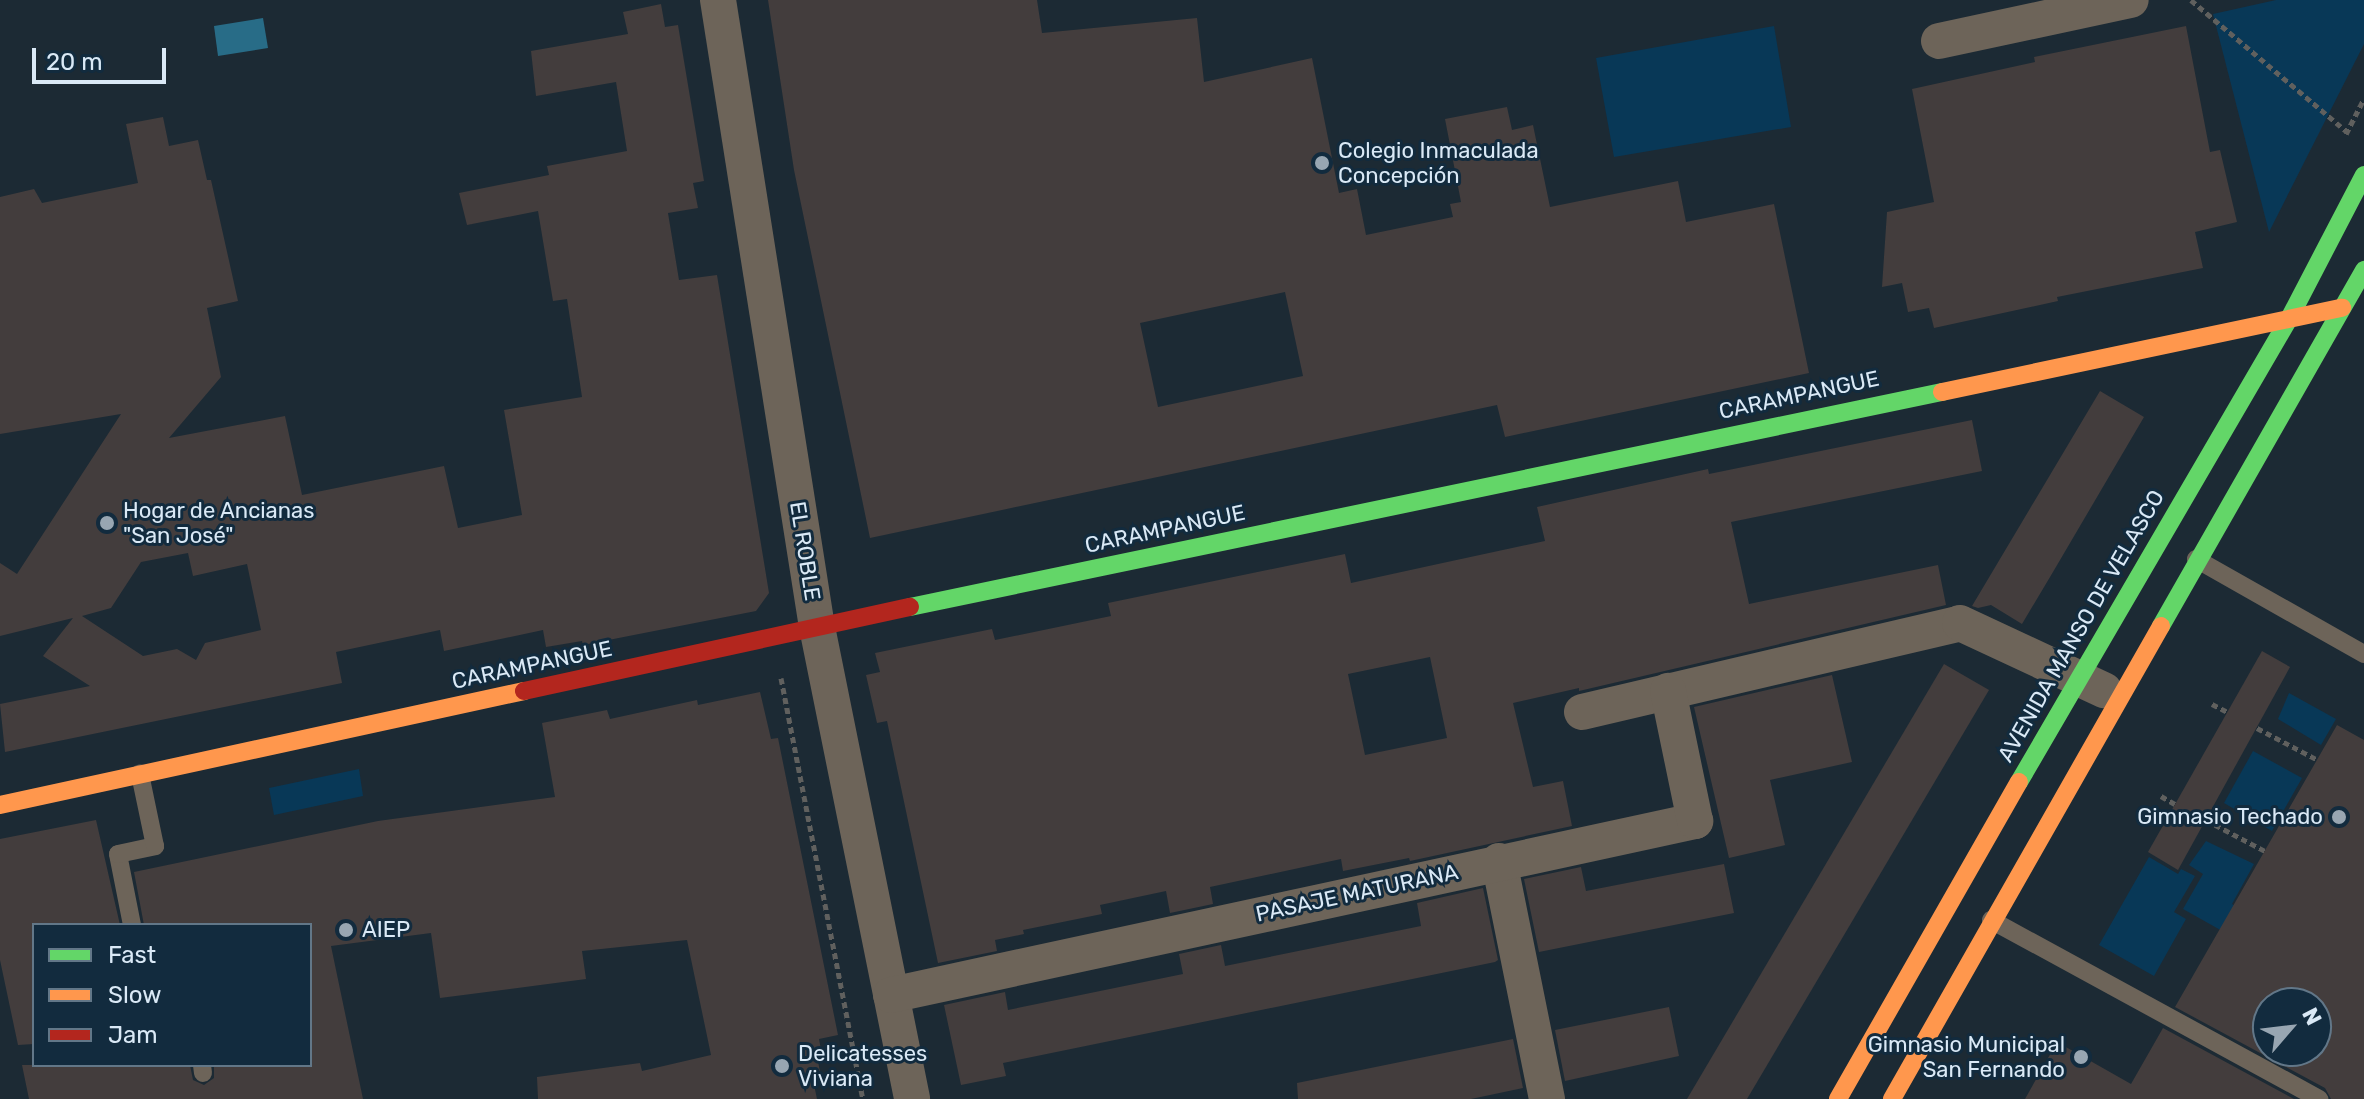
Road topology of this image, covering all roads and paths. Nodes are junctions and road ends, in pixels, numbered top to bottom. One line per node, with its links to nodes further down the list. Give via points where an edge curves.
1 (718, 0): 12 (street, EL ROBLE)
2 (2131, 0): 4 (street)
3 (2191, 0): 5 (path)
4 (1939, 41)
5 (2347, 132)
6 (2364, 175): 10 (street, AVENIDA MANSO DE VELASCO)
7 (2364, 270): 9 (street, AVENIDA MANSO DE VELASCO)
8 (2364, 306): 9 (lane)
9 (2342, 308): 10 (street, CARAMPANGUE); 11 (street, AVENIDA MANSO DE VELASCO)
10 (2290, 317): 11 (street, AVENIDA MANSO DE VELASCO); 12 (street, CARAMPANGUE)
11 (2178, 550): 13 (lane); 15 (street, AVENIDA MANSO DE VELASCO); 17 (street, AVENIDA MANSO DE VELASCO)
12 (817, 627): 23 (street, CARAMPANGUE); 32 (street, EL ROBLE)
13 (2364, 654)
14 (779, 669): 33 (path)
15 (2079, 678): 16 (street, via 1960,623); 17 (street); 30 (street, AVENIDA MANSO DE VELASCO)
16 (1668, 691): 19 (street); 29 (street, PASAJE MATURANA, via 1695,821)
17 (2121, 698): 30 (street, AVENIDA MANSO DE VELASCO)
18 (2212, 704): 20 (path)
19 (1582, 712)
20 (2228, 712)
21 (2257, 728): 22 (path)
22 (2316, 759)
23 (140, 774): 26 (street, CARAMPANGUE); 31 (lane, via 155,846 118,854)
24 (2161, 796): 25 (path)
25 (2175, 804)
26 (0, 805)
27 (2206, 820): 28 (path)
28 (2265, 851)
29 (1499, 861): 32 (street, PASAJE MATURANA); 35 (street)
30 (1972, 911): 36 (street, AVENIDA MANSO DE VELASCO); 37 (street, AVENIDA MANSO DE VELASCO); 38 (lane)
31 (132, 923)
32 (891, 995): 34 (street, EL ROBLE)
33 (863, 1099)
34 (912, 1099)
35 (1547, 1099)
36 (1838, 1099)
37 (1892, 1099)
38 (2319, 1099)

